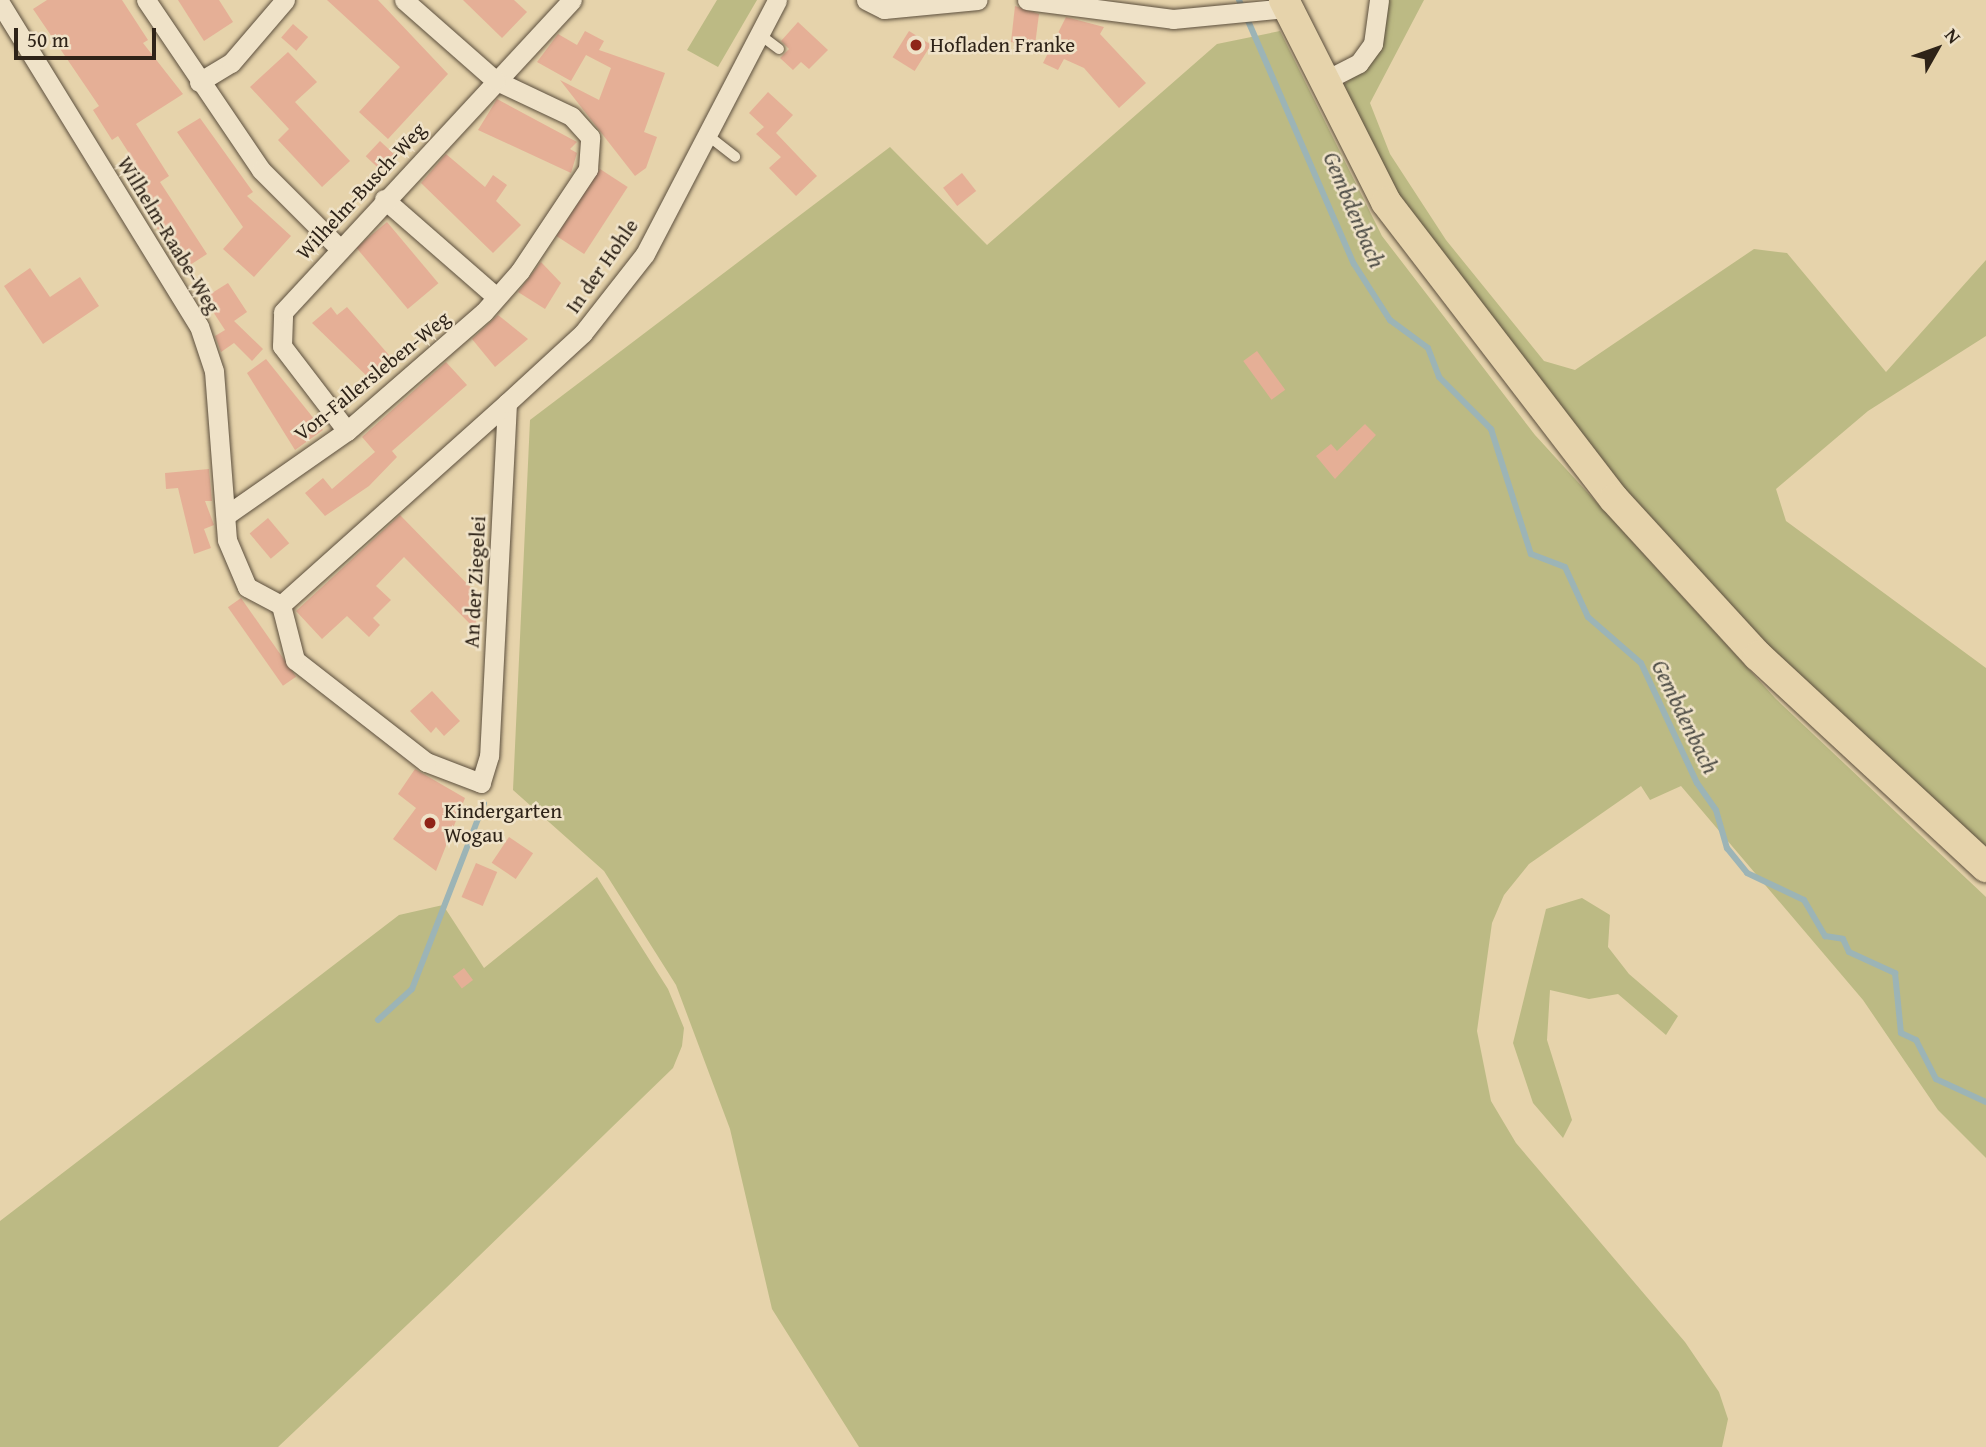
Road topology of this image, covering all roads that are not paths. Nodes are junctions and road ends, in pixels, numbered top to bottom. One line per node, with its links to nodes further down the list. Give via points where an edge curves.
1 (146, 0): 16 (street)
2 (285, 0): 16 (street, via 231,63)
3 (404, 0): 14 (street, Von-Fallersleben-Weg)
4 (572, 0): 14 (street, Wilhelm-Busch-Weg)
5 (777, 0): 12 (street, In der Hohle)
6 (866, 0): 7 (street, via 884,9)
7 (978, 0)
8 (1027, 0): 11 (street, via 1173,19 1226,18)
9 (1379, 0): 15 (street, via 1373,44 1359,63)
10 (0, 3): 24 (street, Wilhelm-Raabe-Weg, via 200,326 214,370)
11 (1278, 7): 15 (main road)
12 (759, 34): 13 (lane); 17 (street, In der Hohle)
13 (779, 49)
14 (495, 80): 19 (street, Wilhelm-Busch-Weg); 21 (street, Von-Fallersleben-Weg, via 571,116 590,137 588,169 520,271)
15 (1324, 81): 26 (main road, via 1386,202 1614,499 1758,656)
16 (199, 82): 20 (street, via 261,170)
17 (706, 134): 18 (lane); 22 (street, In der Hohle, via 645,254 583,333)
18 (735, 157)
19 (384, 199): 20 (street, Wilhelm-Busch-Weg); 21 (street)
20 (339, 248): 23 (street, Wilhelm-Busch-Weg, via 283,312 282,346)
21 (495, 296): 23 (street, Von-Fallersleben-Weg)
22 (507, 403): 25 (street); 25 (street, An der Ziegelei, via 489,756 481,783 426,762 295,660)
23 (347, 431): 24 (street, Von-Fallersleben-Weg)
24 (228, 514): 25 (street, via 228,540 247,587)
25 (281, 605)
26 (1986, 867)

